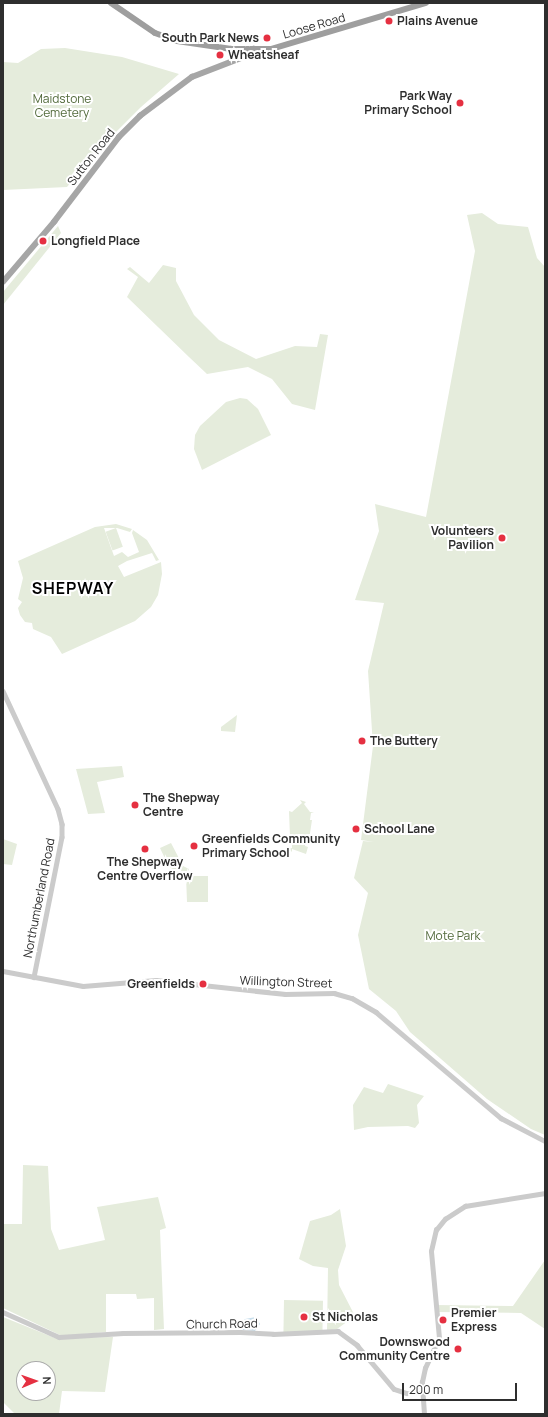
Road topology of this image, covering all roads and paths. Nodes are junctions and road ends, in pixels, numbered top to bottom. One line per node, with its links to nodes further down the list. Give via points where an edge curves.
1 (111, 3): 4 (highway, Loose Road, via 144,27 164,37)
2 (426, 3): 5 (highway, Loose Road)
3 (256, 48): 4 (highway, Loose Road); 5 (highway, Loose Road); 6 (main road, Sutton Road)
4 (231, 49): 6 (highway, Loose Road)
5 (276, 49): 6 (highway, Loose Road)
6 (240, 57): 7 (main road, Sutton Road, via 179,85 119,137 54,222)
7 (3, 282)
8 (3, 691): 10 (street, Northumberland Road, via 58,809 62,824 62,837)
9 (3, 970): 10 (street, Willington Street)
10 (34, 977): 11 (street, Willington Street, via 83,986 156,980 285,994 334,993 352,998 376,1012 501,1118)
11 (545, 1141)
12 (545, 1193): 14 (street, via 465,1206 454,1211 440,1225 431,1251 439,1338 425,1368)
13 (3, 1312): 14 (street, Church Road, via 59,1337 123,1333 273,1334 338,1331 357,1345 394,1389 406,1393)
14 (421, 1393): 15 (street)
15 (424, 1414)

